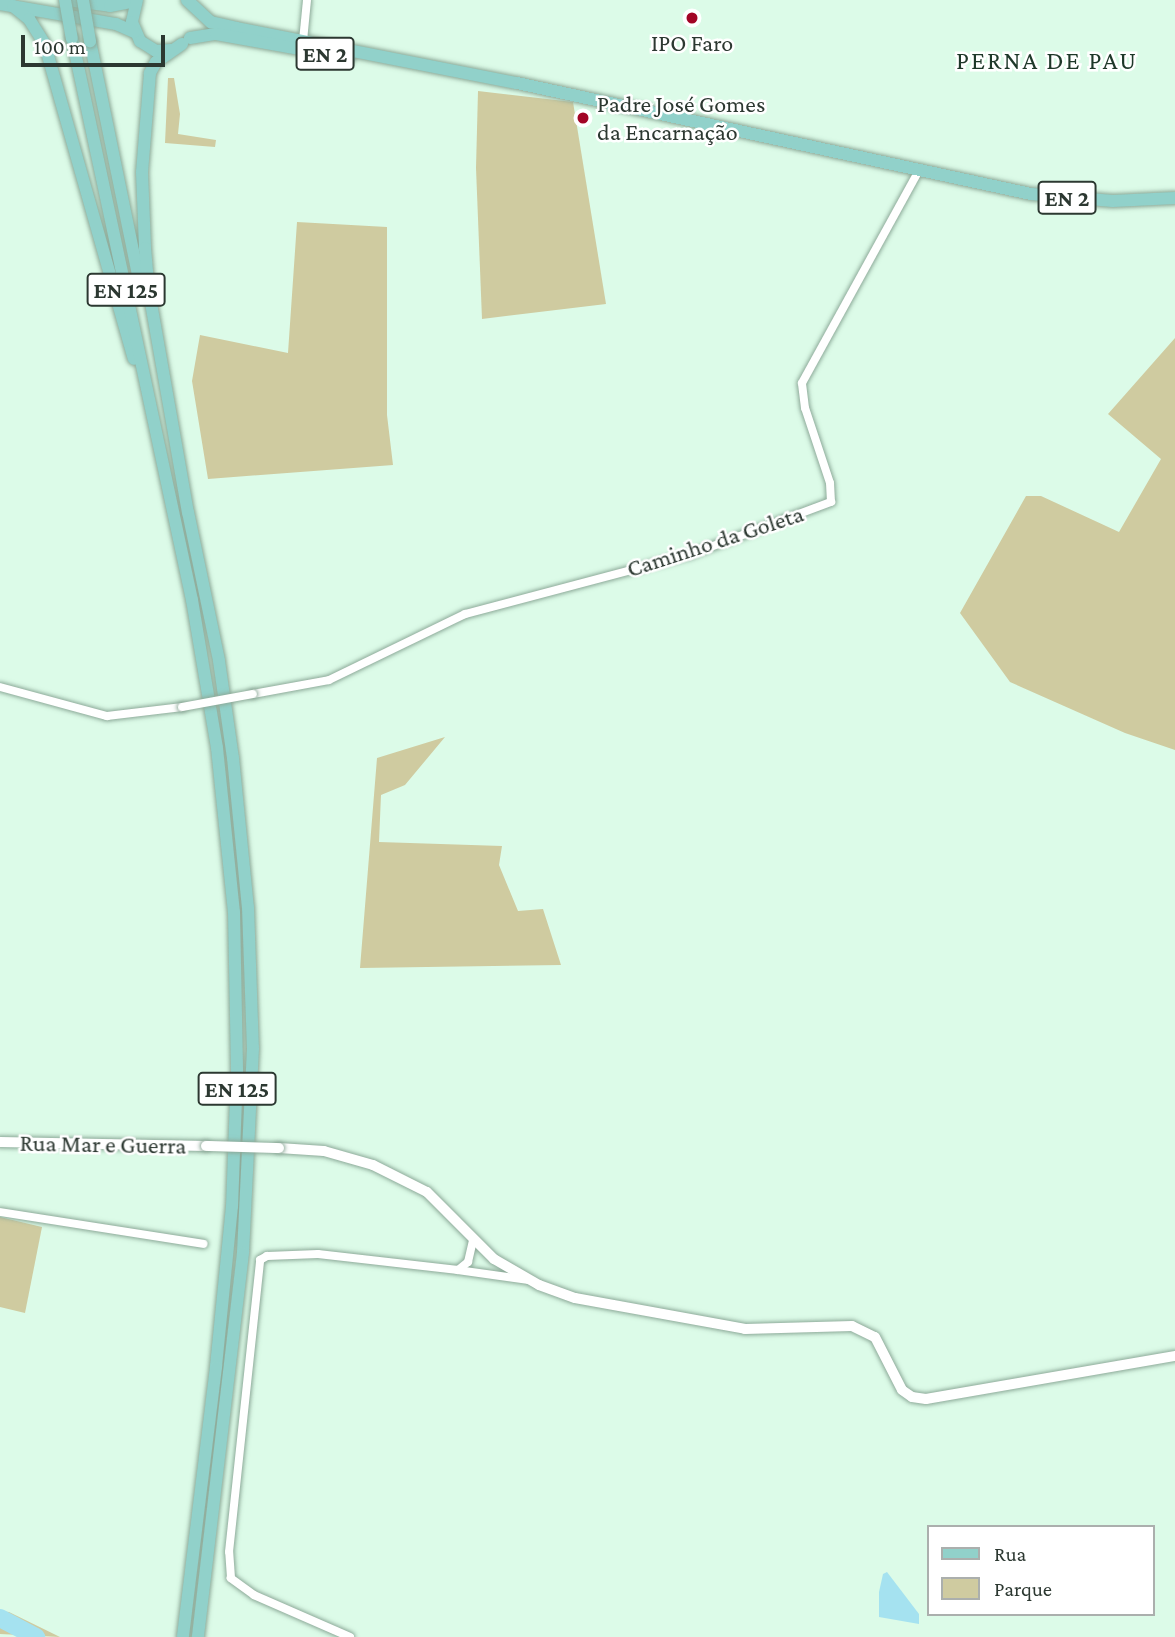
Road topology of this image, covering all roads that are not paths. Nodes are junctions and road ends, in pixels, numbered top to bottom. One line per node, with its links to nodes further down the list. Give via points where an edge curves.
1 (66, 0): 4 (main road, via 110,6); 14 (main road, EN 125, bridge)
2 (83, 0): 13 (main road, EN 125, bridge)
3 (307, 0): 9 (street)
4 (137, 1): 7 (main road, via 131,15)
5 (189, 3): 8 (main road, EN 2, via 195,25); 9 (main road, EN 2, via 211,22)
6 (6, 5): 7 (main road, EN 2, via 116,24); 14 (main road, via 29,19 45,45 123,316)
7 (134, 32): 8 (main road, EN 2, via 156,51 174,49)
8 (186, 41): 10 (main road, EN 2, via 216,34 346,58); 13 (main road, via 152,67 142,172 148,286)
9 (303, 41): 10 (main road, EN 2)
10 (460, 72): 11 (main road, EN 2)
11 (919, 170): 12 (main road, EN 2, via 1069,199); 15 (street, Caminho da Goleta, bridge, via 802,383 805,408 830,483 831,502 689,555 465,614 329,680 107,716)
12 (1175, 198)
13 (177, 448): 24 (main road, EN 125, via 233,758 252,975 243,1253)
14 (180, 542): 23 (main road, EN 125, via 217,748 234,912 237,1007 230,1219)
15 (0, 687)
16 (0, 1142): 18 (street, Rua Mar e Guerra, bridge, via 324,1151 373,1165 427,1192)
17 (0, 1212): 19 (street)
18 (473, 1240): 20 (street, via 468,1262); 21 (street, Rua Mar e Guerra, via 494,1259)
19 (204, 1244)
20 (458, 1270): 21 (street); 25 (street, via 318,1254 260,1260 229,1552 232,1578 254,1595)
21 (533, 1281): 22 (street, Rua Mar e Guerra, via 575,1298 745,1329 852,1326 875,1337 902,1390 926,1399)
22 (1175, 1356)
23 (183, 1637)
24 (198, 1637)
25 (350, 1637)

